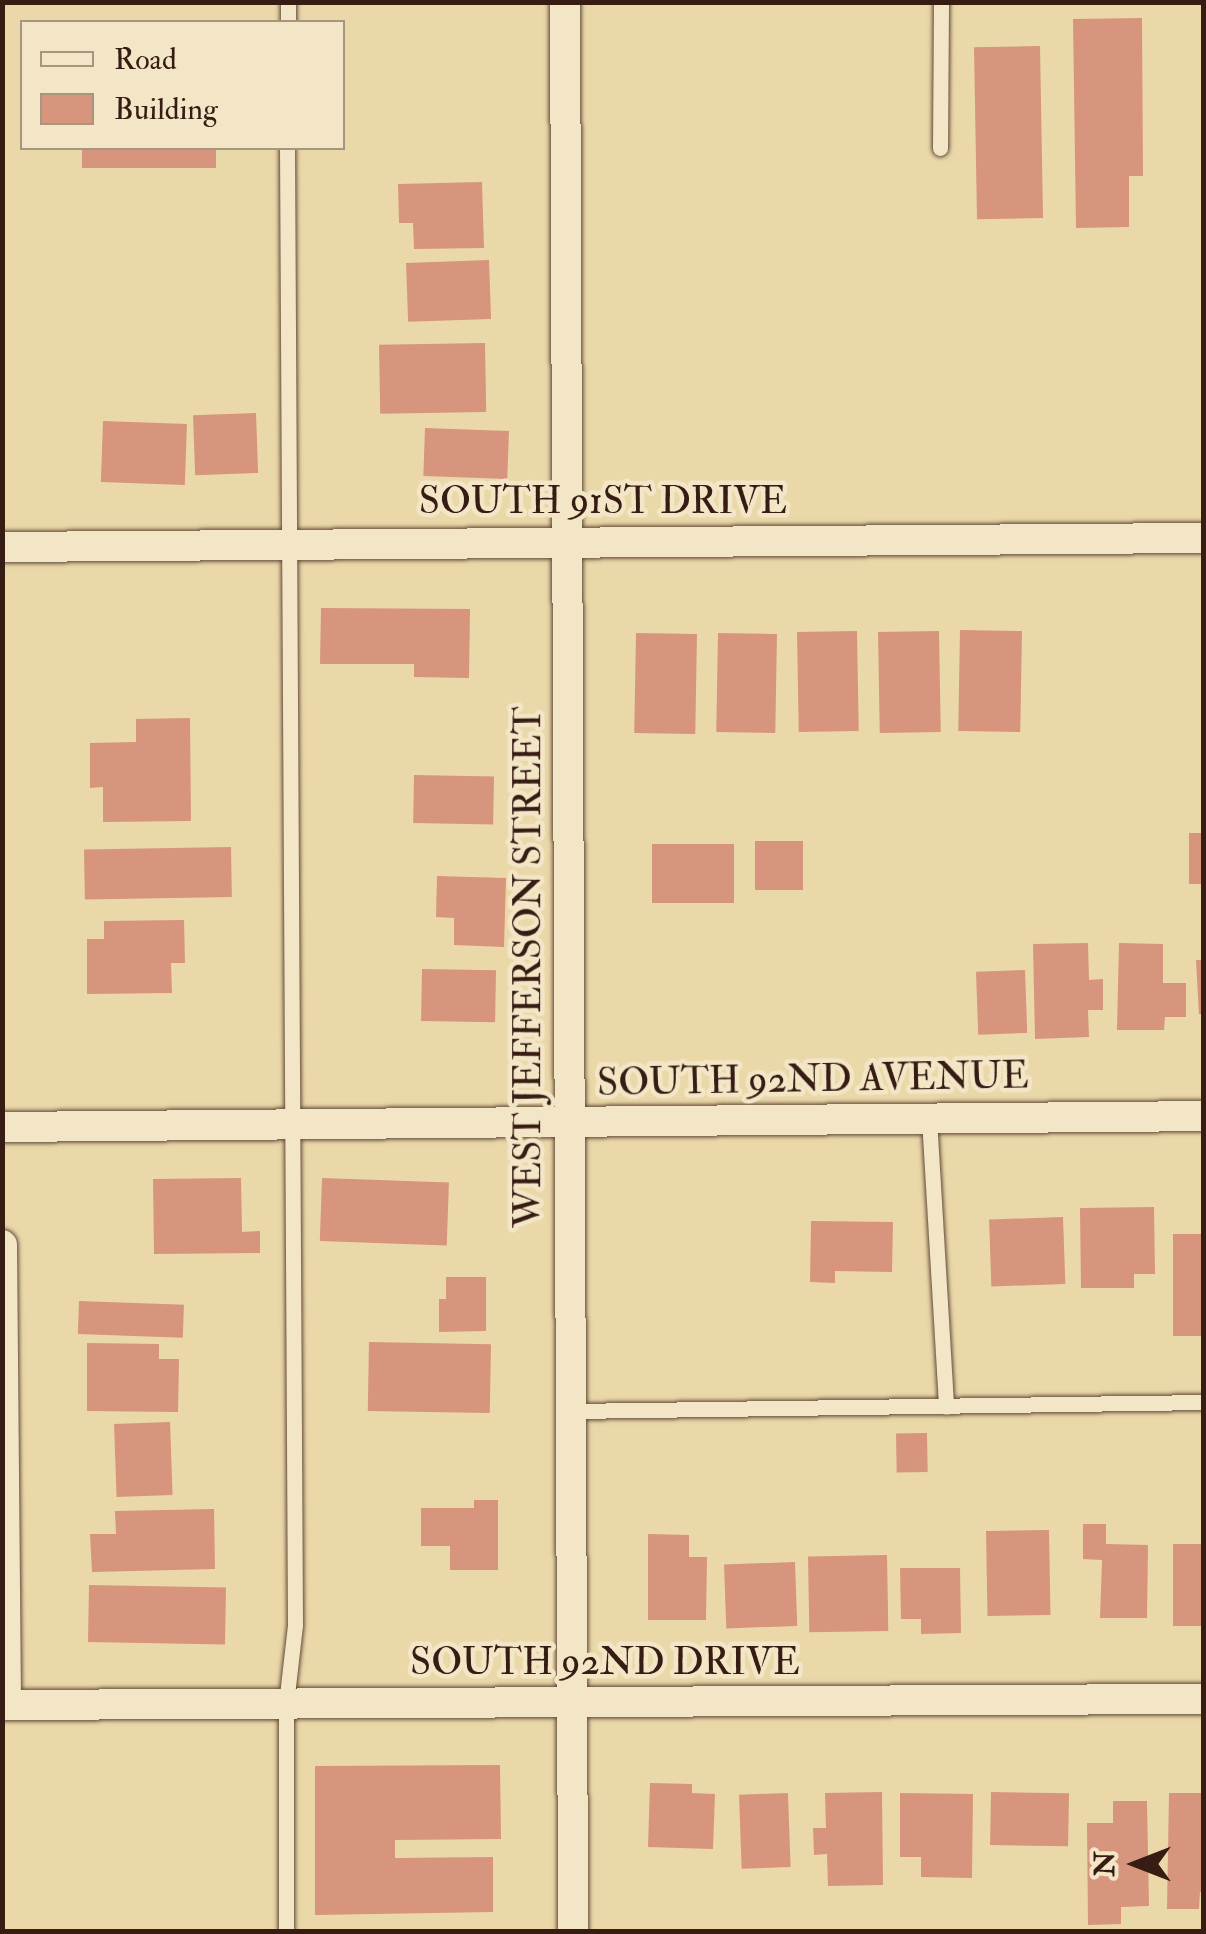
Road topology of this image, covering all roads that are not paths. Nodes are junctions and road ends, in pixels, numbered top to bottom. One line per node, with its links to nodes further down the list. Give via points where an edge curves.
1 (565, 2): 6 (street, WEST JEFFERSON STREET)
2 (942, 2): 3 (lane)
3 (940, 148)
4 (288, 150): 7 (lane)
5 (1204, 538): 6 (street, SOUTH 91ST DRIVE)
6 (568, 543): 7 (street, SOUTH 91ST DRIVE); 11 (street, WEST JEFFERSON STREET)
7 (286, 544): 8 (street, SOUTH 91ST DRIVE); 12 (lane)
8 (2, 546)
9 (1204, 1116): 10 (street, SOUTH 92ND AVENUE)
10 (929, 1118): 11 (street, SOUTH 92ND AVENUE); 16 (lane)
11 (570, 1122): 12 (street, SOUTH 92ND AVENUE); 17 (street, WEST JEFFERSON STREET)
12 (291, 1124): 13 (street, SOUTH 92ND AVENUE); 19 (lane, via 295,1625)
13 (2, 1127)
14 (2, 1245): 20 (street)
15 (1204, 1402): 16 (lane)
16 (946, 1407): 17 (lane)
17 (571, 1411): 21 (street, WEST JEFFERSON STREET)
18 (1204, 1699): 21 (street, SOUTH 92ND DRIVE)
19 (286, 1704): 20 (street, SOUTH 92ND DRIVE); 21 (street, SOUTH 92ND DRIVE); 22 (lane)
20 (4, 1705)
21 (572, 1705): 23 (street, WEST JEFFERSON STREET)
22 (286, 1932)
23 (573, 1932)

